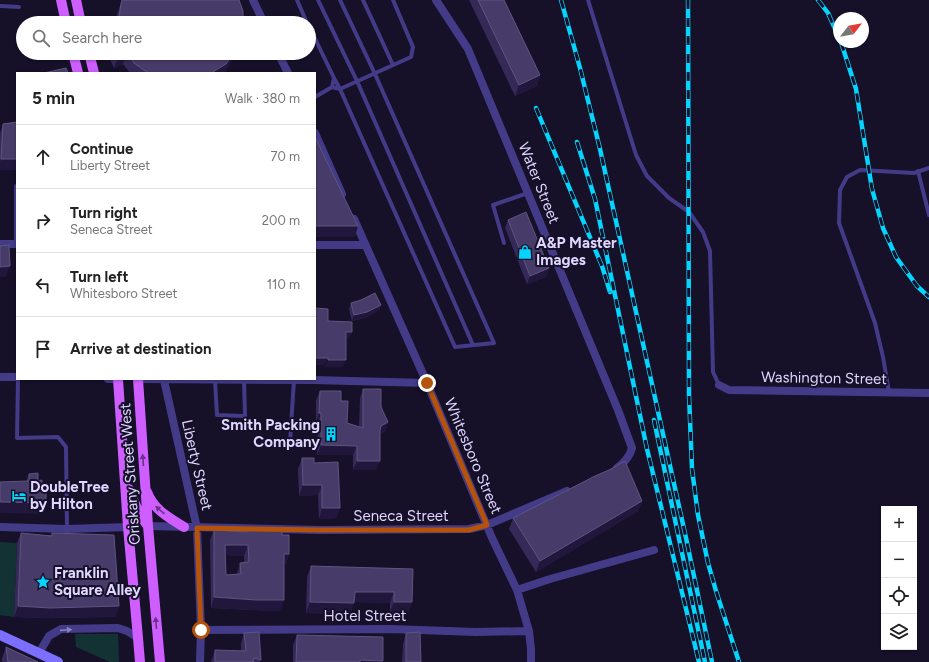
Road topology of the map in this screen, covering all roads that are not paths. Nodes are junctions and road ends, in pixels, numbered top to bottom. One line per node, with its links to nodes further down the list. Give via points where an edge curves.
1 (61, 0): 13 (main road)
2 (76, 0): 14 (main road)
3 (253, 0): 15 (street)
4 (297, 0): 16 (lane)
5 (318, 0): 27 (lane)
6 (340, 0): 25 (lane)
7 (363, 0): 21 (lane)
8 (393, 0): 21 (lane, via 413,47 411,57)
9 (436, 0): 34 (street, Water Street, via 468,49)
10 (588, 0): 52 (lane, via 636,155 648,176 669,198 689,212 703,232 710,251 713,372)
11 (0, 6): 12 (lane)
12 (19, 7)
13 (64, 16)
14 (79, 16)
15 (261, 16)
16 (304, 16)
17 (316, 41): 26 (lane)
18 (75, 60): 22 (main road)
19 (91, 60): 23 (main road)
20 (282, 60): 24 (street)
21 (392, 65): 25 (lane)
22 (78, 72)
23 (94, 72)
24 (288, 72)
25 (375, 74): 27 (lane); 41 (lane, via 494,343)
26 (334, 78): 28 (lane); 29 (lane)
27 (357, 81): 29 (lane); 41 (lane)
28 (332, 86): 29 (lane); 30 (lane)
29 (340, 89): 41 (lane, via 455,346)
30 (316, 96)
31 (316, 135): 40 (street, Whitesboro Street)
32 (929, 168): 33 (lane)
33 (918, 171): 35 (lane); 53 (lane, via 914,173 860,170 847,177 840,190 839,223 875,323)
34 (528, 193): 36 (lane, via 493,204); 56 (street, Water Street, via 632,448 621,465)
35 (929, 215)
36 (504, 243)
37 (0, 244): 38 (street)
38 (16, 244)
39 (316, 245): 40 (street)
40 (365, 245): 51 (street, Whitesboro Street)
41 (474, 345)
42 (0, 377): 43 (street)
43 (16, 378)
44 (17, 380): 65 (lane, via 18,438 58,437 66,447)
45 (118, 380): 57 (main road, Oriskany Street West)
46 (138, 380): 58 (main road, Oriskany Street West, one-way to 46)
47 (164, 380): 66 (street, Liberty Street)
48 (215, 380): 49 (lane, via 216,415 244,416)
49 (244, 380): 50 (street)
50 (294, 380): 51 (street); 55 (lane)
51 (427, 383): 60 (street, Whitesboro Street)
52 (719, 385): 53 (street, Washington Street, via 729,390)
53 (889, 393): 54 (street, Washington Street)
54 (929, 393)
55 (290, 442)
56 (608, 473)
57 (124, 477): 61 (main road, via 134,504); 63 (main road, Oriskany Street West)
58 (145, 486): 61 (main road, Oriskany Street West); 64 (main road, one-way to 58, via 158,510 150,500)
59 (573, 488): 60 (street, Seneca Street)
60 (487, 525): 66 (street, Seneca Street, via 469,530); 68 (street, Whitesboro Street)
61 (148, 526): 64 (street, Seneca Street); 76 (main road, Oriskany Street West, one-way to 61)
62 (0, 527): 65 (street)
63 (128, 527): 65 (street); 72 (main road, Oriskany Street West)
64 (184, 527): 66 (street, Seneca Street)
65 (67, 528)
66 (197, 528): 69 (street, Liberty Street)
67 (654, 550): 68 (street)
68 (517, 590): 70 (street, Whitesboro Street)
69 (201, 630): 70 (street, Hotel Street); 77 (street, Liberty Street)
70 (529, 631): 78 (street, Whitesboro Street)
71 (0, 635): 73 (main road)
72 (138, 638): 73 (street, one-way to 72, via 49,636 61,629 118,628); 75 (main road, Oriskany Street West)
73 (40, 653): 74 (main road)
74 (58, 662)
75 (140, 662)
76 (160, 662)
77 (200, 662)
78 (531, 662)

